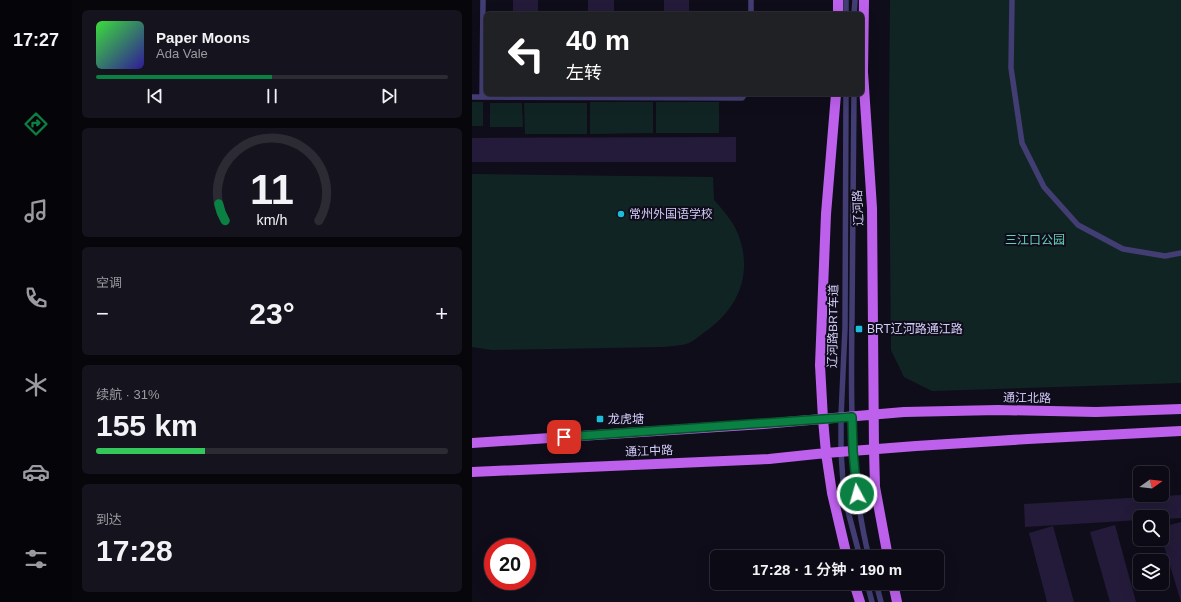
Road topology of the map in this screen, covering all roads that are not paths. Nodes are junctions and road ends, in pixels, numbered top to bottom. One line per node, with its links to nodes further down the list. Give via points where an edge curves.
1 (483, 0): 19 (lane)
2 (751, 0): 8 (lane)
3 (838, 0): 9 (main road)
4 (846, 0): 10 (lane)
5 (855, 0): 11 (lane)
6 (864, 0): 12 (main road, 辽河路)
7 (1012, 0): 20 (lane, via 1011,68 1022,143 1044,187 1078,225 1123,249 1165,256)
8 (751, 12)
9 (838, 12)
10 (846, 12)
11 (854, 12)
12 (864, 12)
13 (864, 87): 22 (main road, 辽河路, via 872,208)
14 (744, 96): 19 (lane)
15 (836, 96): 25 (main road, via 826,214 820,365)
16 (846, 96): 23 (lane, 辽河路BRT车道, via 845,328)
17 (854, 96): 24 (lane, 辽河路BRT车道)
18 (472, 97): 19 (lane)
19 (482, 97)
20 (1181, 253)
21 (1181, 409): 22 (main road, 通江北路, via 1096,412 998,410)
22 (873, 415): 24 (main road, 通江北路); 28 (main road, 辽河路)
23 (840, 417): 24 (main road, 通江中路); 25 (main road, 通江中路); 30 (lane, 辽河路BRT车道)
24 (852, 417): 29 (lane, 辽河路BRT车道)
25 (823, 419): 27 (main road, 通江中路); 31 (main road)
26 (1181, 431): 28 (main road)
27 (472, 443)
28 (874, 449): 29 (main road, 通江中路); 36 (main road, via 876,487)
29 (853, 451): 30 (main road, 通江中路); 35 (lane, 辽河路BRT车道, via 860,516)
30 (841, 452): 31 (main road, 通江中路); 34 (lane, 辽河路BRT车道, via 844,496)
31 (826, 453): 32 (main road, 通江中路, via 768,459); 33 (main road)
32 (472, 472)
33 (845, 550)
34 (858, 550)
35 (868, 550)
36 (887, 550)
37 (856, 590): 41 (main road)
38 (869, 590): 42 (lane)
39 (878, 590): 43 (lane)
40 (894, 590): 44 (main road)
41 (860, 602)
42 (872, 602)
43 (881, 602)
44 (897, 602)

